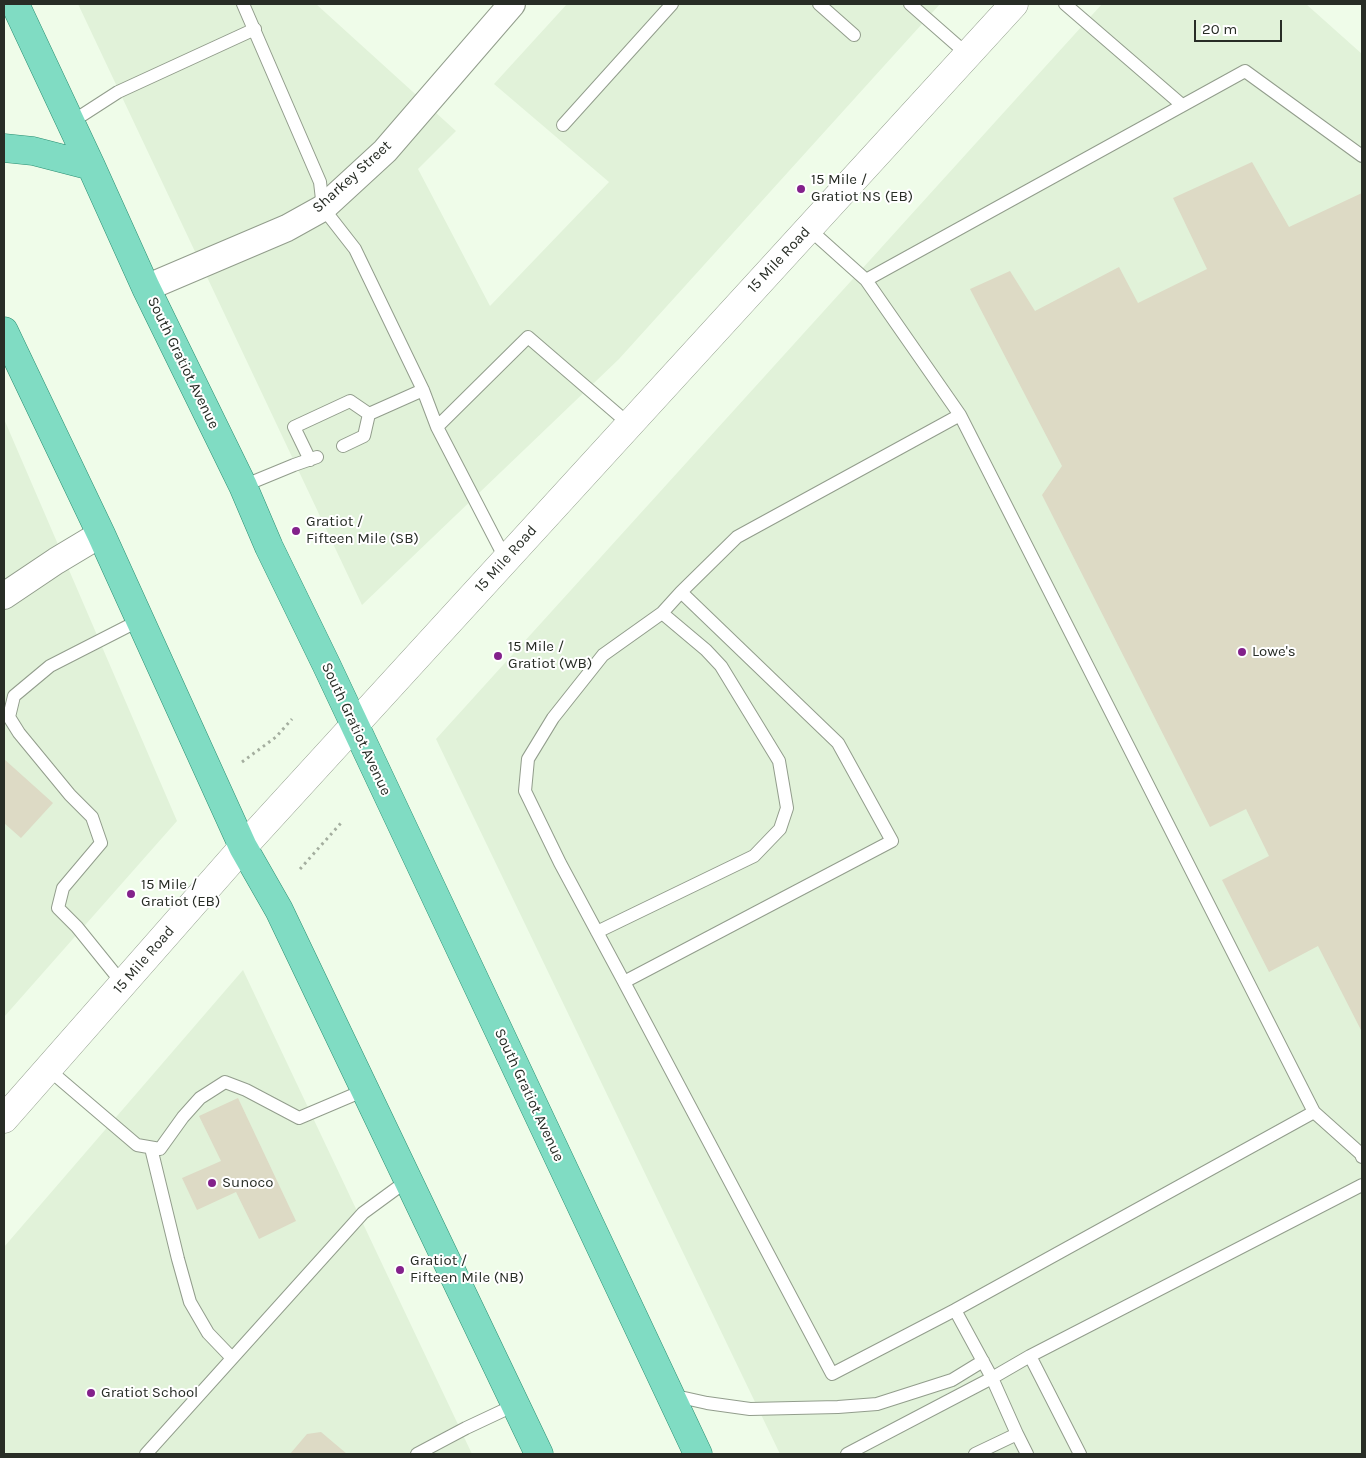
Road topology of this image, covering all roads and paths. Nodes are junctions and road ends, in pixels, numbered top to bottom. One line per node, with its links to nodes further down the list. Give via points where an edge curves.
1 (15, 4): 13 (main road, South Gratiot Avenue)
2 (244, 4): 9 (lane)
3 (512, 4): 18 (street, Sharkey Street, via 385,150)
4 (672, 4): 14 (lane)
5 (819, 4): 10 (lane)
6 (910, 4): 11 (lane)
7 (1014, 4): 11 (main road, 15 Mile Road)
8 (1065, 4): 12 (lane)
9 (255, 29): 13 (lane, via 118,92); 18 (lane, via 320,182)
10 (854, 35)
11 (967, 54): 19 (main road, 15 Mile Road)
12 (1182, 105): 16 (lane, via 1245,71); 20 (lane)
13 (70, 123): 17 (main road, South Gratiot Avenue)
14 (563, 125)
15 (4, 148): 17 (main road, via 33,151)
16 (1362, 156)
17 (91, 166): 21 (main road, South Gratiot Avenue)
18 (323, 208): 21 (street, Sharkey Street, via 287,228); 23 (lane, via 355,248)
19 (808, 228): 20 (lane); 26 (main road, 15 Mile Road)
20 (866, 280): 25 (lane)
21 (146, 288): 29 (main road, South Gratiot Avenue)
22 (4, 331): 30 (main road)
23 (423, 390): 24 (lane); 27 (lane)
24 (369, 414): 28 (lane, via 364,436); 29 (lane, via 350,401 294,427 313,459)
25 (960, 415): 32 (lane, via 737,536); 47 (lane)
26 (629, 424): 27 (lane, via 528,337); 31 (main road, 15 Mile Road)
27 (437, 428): 31 (lane)
28 (343, 446)
29 (243, 486): 37 (main road, South Gratiot Avenue)
30 (101, 534): 33 (street); 35 (main road)
31 (506, 560): 37 (main road, 15 Mile Road)
32 (680, 592): 34 (lane); 43 (lane, via 838,743 892,841)
33 (4, 596)
34 (662, 613): 42 (lane, via 603,655 553,718 528,759 526,791); 42 (lane, via 722,666 779,761 787,808 780,829 754,856)
35 (140, 620): 40 (main road); 44 (lane, via 50,666 14,696 9,717 19,734 92,818 101,843 63,888 58,908)
36 (292, 719): 38 (path, via 276,737)
37 (354, 726): 40 (main road, 15 Mile Road); 58 (main road, South Gratiot Avenue)
38 (242, 762)
39 (342, 823): 41 (path)
40 (244, 847): 44 (main road, 15 Mile Road); 46 (main road, via 279,910)
41 (300, 869)
42 (597, 932): 43 (lane)
43 (624, 982): 53 (lane, via 832,1374)
44 (123, 984): 45 (main road, 15 Mile Road)
45 (48, 1069): 48 (main road, 15 Mile Road); 49 (lane, via 137,1145)
46 (365, 1090): 49 (lane, via 299,1118 225,1082 200,1098 160,1149); 51 (main road)
47 (1314, 1112): 50 (lane); 53 (lane)
48 (4, 1119)
49 (151, 1148): 55 (lane, via 190,1302 208,1333)
50 (1362, 1157)
51 (408, 1180): 55 (lane, via 363,1213); 59 (main road)
52 (1362, 1185): 54 (lane)
53 (955, 1310): 56 (lane)
54 (1030, 1356): 57 (lane); 68 (lane)
55 (232, 1358): 61 (lane)
56 (983, 1361): 57 (lane); 58 (lane, via 952,1380 877,1404 750,1409)
57 (992, 1378): 60 (lane); 65 (lane)
58 (670, 1395): 64 (main road, South Gratiot Avenue)
59 (515, 1405): 62 (lane); 63 (main road)
60 (1017, 1434): 66 (lane); 67 (lane)
61 (146, 1454)
62 (417, 1454)
63 (539, 1454)
64 (698, 1454)
65 (847, 1454)
66 (975, 1454)
67 (1027, 1454)
68 (1080, 1454)

